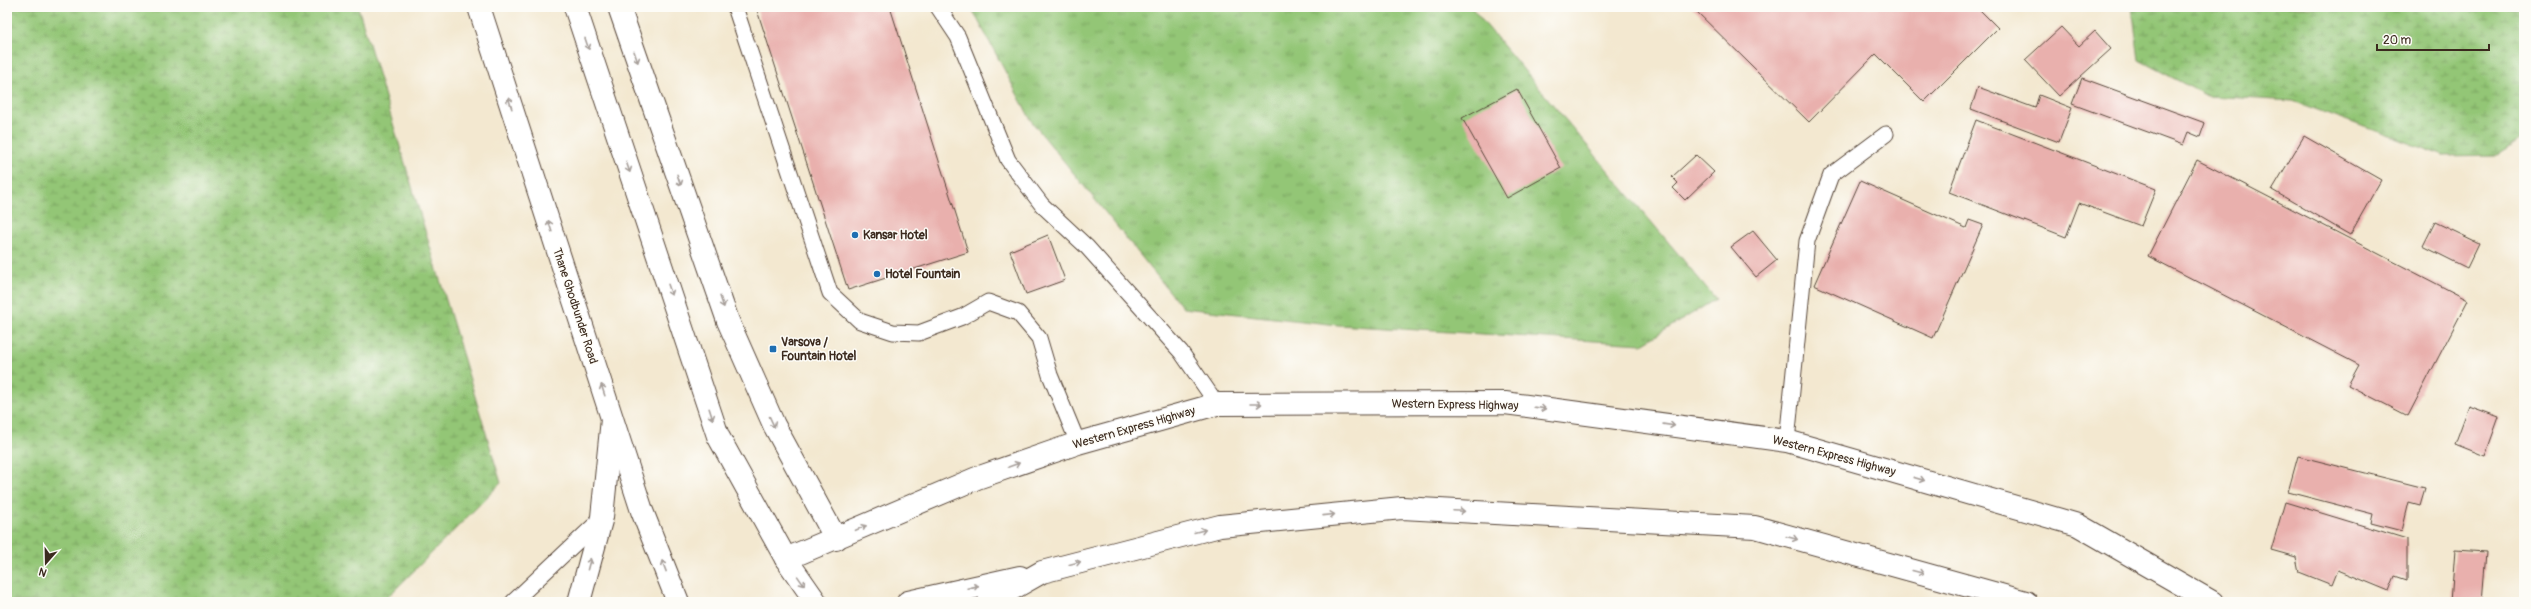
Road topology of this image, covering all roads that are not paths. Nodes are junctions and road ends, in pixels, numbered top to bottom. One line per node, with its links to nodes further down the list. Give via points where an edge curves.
1 (479, 7): 8 (main road, Thane Ghodbunder Road, one-way to 1)
2 (575, 7): 13 (main road, one-way to 13, via 718,436)
3 (619, 7): 12 (main road, one-way to 12, via 728,321 774,425)
4 (735, 7): 10 (lane, via 830,293 860,322 893,332 920,333 962,317 988,302 1018,313 1039,338 1050,375)
5 (938, 7): 7 (lane, via 958,37 1008,160 1042,205 1087,247 1181,352)
6 (1886, 134): 9 (lane, via 1831,175 1807,241)
7 (1218, 404): 9 (main road, Western Express Highway, one-way to 9, via 1505,403); 10 (main road, Western Express Highway)
8 (612, 420): 11 (main road); 17 (main road, Thane Ghodbunder Road, one-way to 8, via 642,511)
9 (1787, 441): 22 (main road, Western Express Highway, one-way to 22, via 2078,525)
10 (1078, 443): 12 (main road, Western Express Highway, one-way to 10, via 977,478)
11 (602, 517): 15 (lane); 16 (main road, one-way to 11)
12 (836, 538): 13 (main road, Western Express Highway)
13 (786, 559): 18 (main road, one-way to 18)
14 (1042, 572): 19 (main road, one-way to 14); 20 (main road); 21 (main road, one-way to 21, via 1220,526 1402,508 1755,527)
15 (513, 602)
16 (579, 602)
17 (678, 602)
18 (816, 602)
19 (908, 602)
20 (989, 602)
21 (2026, 602)
22 (2212, 602)

